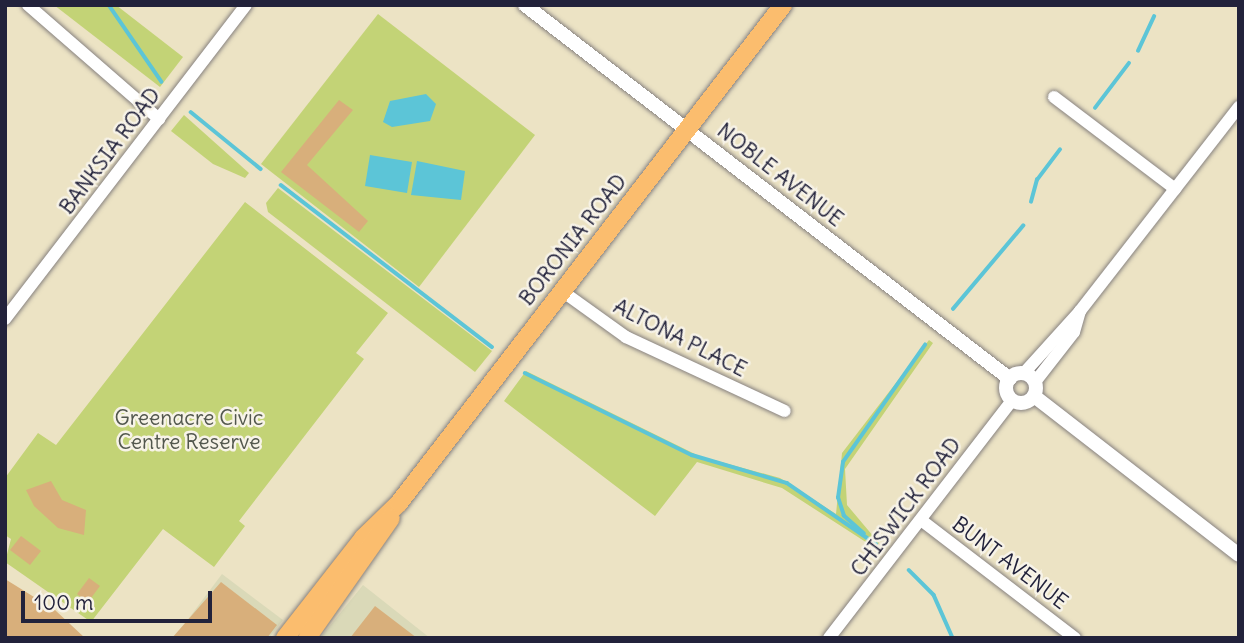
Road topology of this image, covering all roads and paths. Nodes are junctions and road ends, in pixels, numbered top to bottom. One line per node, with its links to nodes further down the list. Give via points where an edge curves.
1 (28, 5): 7 (street)
2 (246, 5): 7 (street, BANKSIA ROAD)
3 (525, 5): 8 (street, NOBLE AVENUE)
4 (783, 5): 8 (main road, BORONIA ROAD)
5 (1054, 97): 9 (street)
6 (1239, 107): 9 (street)
7 (159, 119): 11 (street, BANKSIA ROAD)
8 (687, 130): 10 (main road, BORONIA ROAD); 12 (street, NOBLE AVENUE)
9 (1175, 189): 12 (street)
10 (562, 291): 14 (street, ALTONA PLACE, via 626,337); 15 (main road, BORONIA ROAD)
11 (5, 319)
12 (1026, 383): 13 (street); 13 (street); 17 (street, NOBLE AVENUE)
13 (1012, 400): 16 (street, CHISWICK ROAD)
14 (785, 411)
15 (399, 503): 18 (main road, BORONIA ROAD, via 363,538); 19 (main road, BORONIA ROAD, via 375,548)
16 (921, 520): 20 (street, CHISWICK ROAD); 21 (street, BUNT AVENUE)
17 (1239, 555)
18 (285, 638)
19 (307, 638)
20 (829, 638)
21 (1075, 638)

